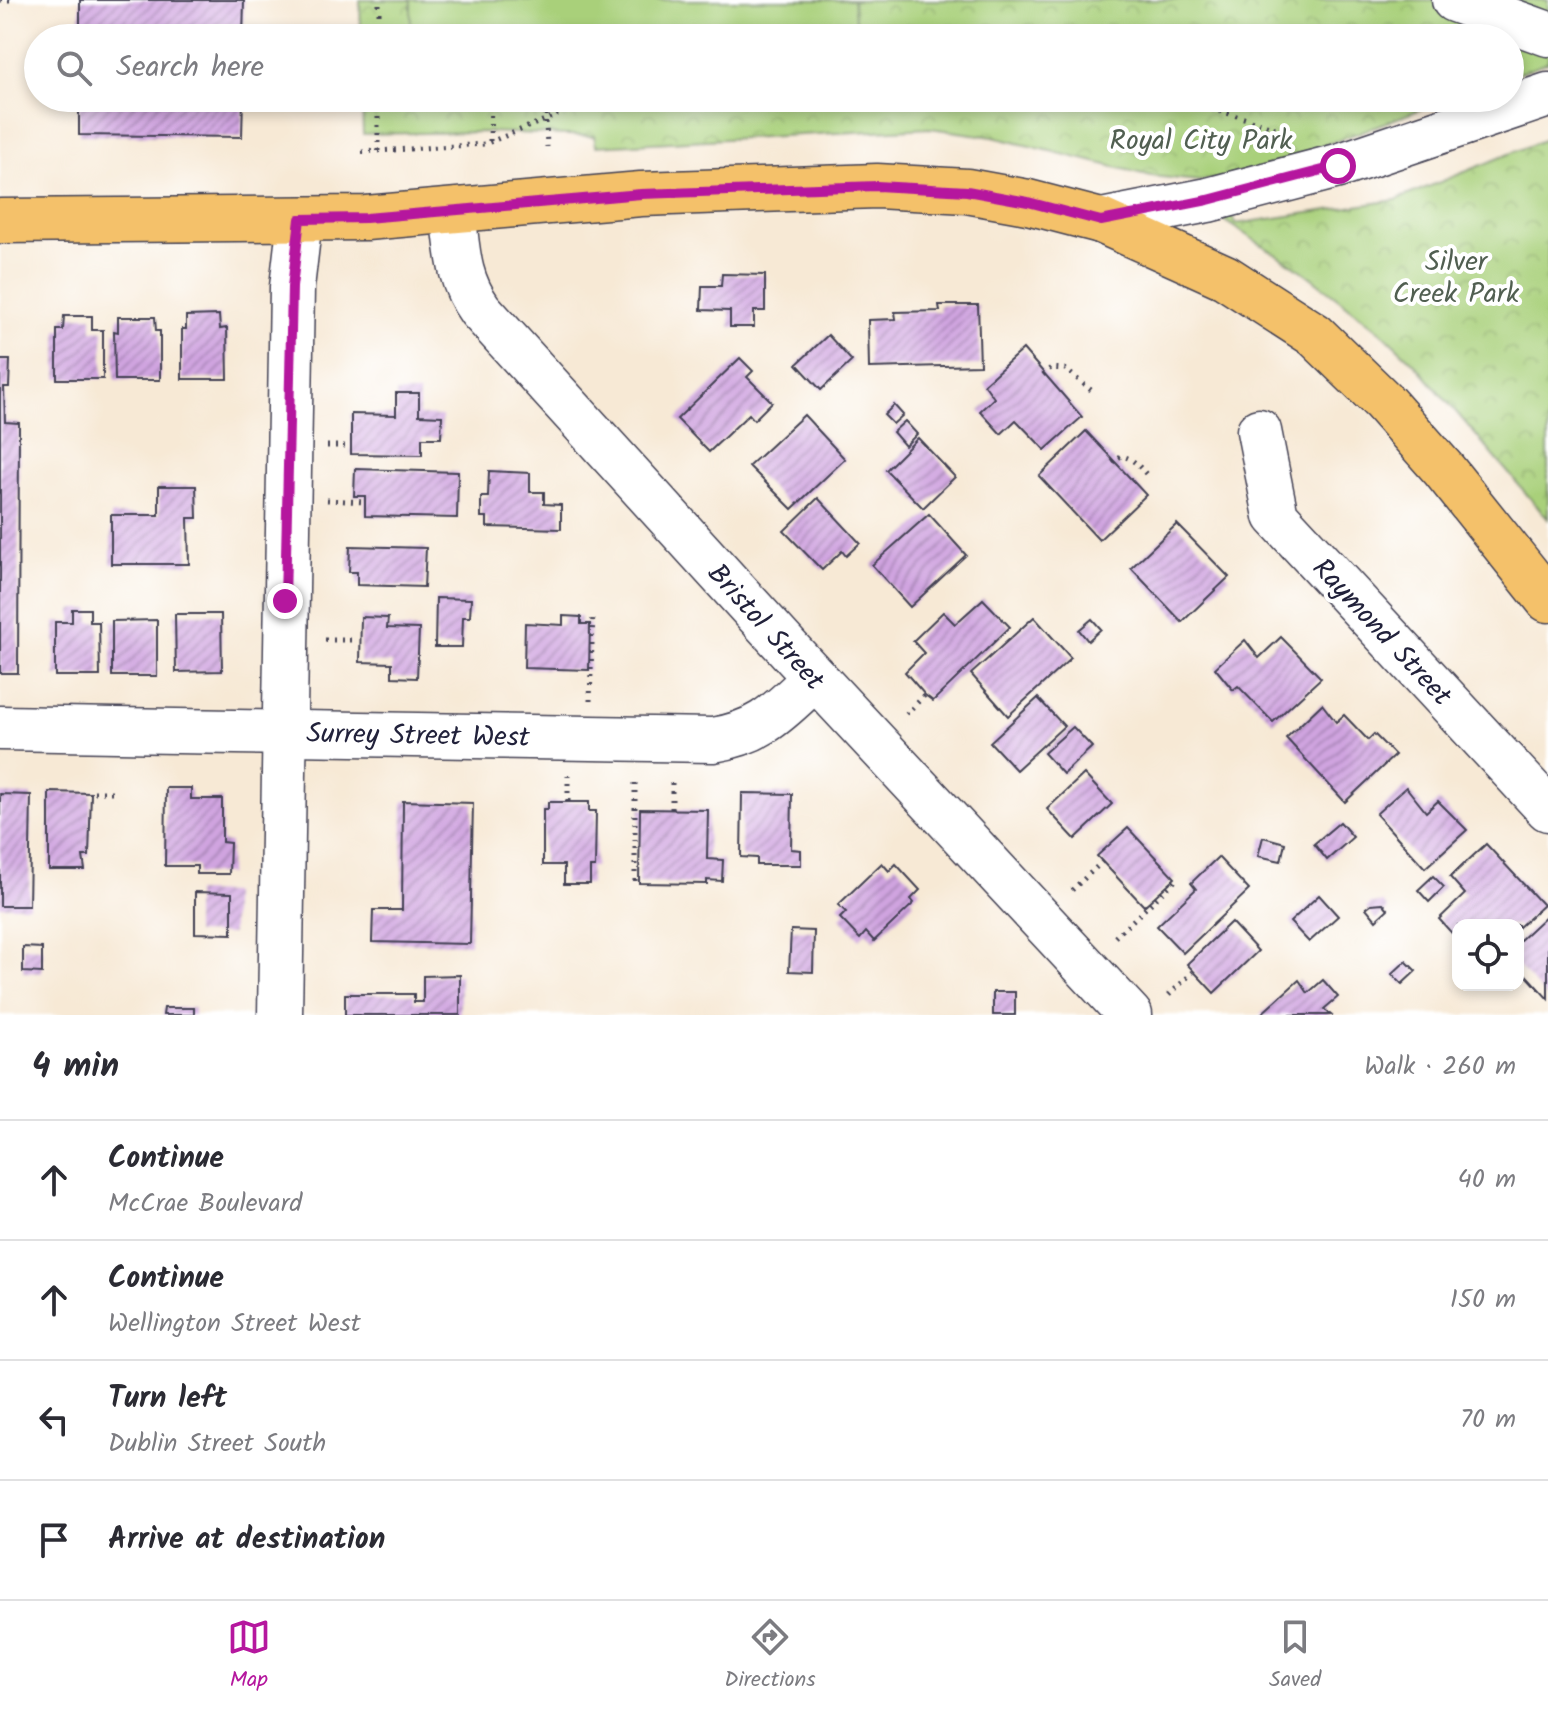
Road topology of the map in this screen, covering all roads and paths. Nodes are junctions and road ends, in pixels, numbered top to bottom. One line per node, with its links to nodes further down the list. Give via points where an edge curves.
1 (0, 0): 2 (path)
2 (13, 0)
3 (379, 0): 5 (path)
4 (1454, 0): 6 (street)
5 (379, 24)
6 (1520, 24)
7 (1524, 25): 8 (street)
8 (1548, 34)
9 (1548, 95): 10 (street)
10 (1524, 103)
11 (378, 112): 20 (path)
12 (491, 112): 18 (path)
13 (545, 112): 17 (path)
14 (562, 112): 17 (path)
15 (1230, 112): 22 (path, via 1306,138)
16 (1498, 112): 22 (street)
17 (545, 120): 18 (path); 19 (path)
18 (490, 142): 20 (path)
19 (547, 147)
20 (378, 151): 21 (path)
21 (362, 152)
22 (1338, 166): 26 (street)
23 (453, 211): 24 (main road); 26 (main road, via 641,194 906,187 1013,199); 40 (street, Bristol Street, via 460,274 480,310)
24 (300, 219): 25 (main road); 44 (street, via 292,287)
25 (0, 221)
26 (1101, 221): 36 (main road, via 1225,277 1315,335 1444,470)
27 (1043, 375): 28 (path, via 1051,368 1065,369)
28 (1091, 390)
29 (1259, 431): 52 (street, Raymond Street, via 1276,516)
30 (322, 446): 31 (path)
31 (351, 446)
32 (1112, 462): 33 (path, via 1126,457)
33 (1149, 477)
34 (322, 500): 35 (path)
35 (365, 502)
36 (1548, 600)
37 (593, 614): 45 (path)
38 (322, 640): 39 (path)
39 (356, 640)
40 (815, 678): 45 (street, Surrey Street West, via 765,724 739,735); 61 (street, Bristol Street)
41 (925, 695): 42 (path)
42 (906, 714)
43 (0, 728): 44 (street, Surrey Street West)
44 (283, 731): 45 (street, Surrey Street West); 60 (street)
45 (579, 755): 50 (path)
46 (635, 773): 55 (path)
47 (672, 773): 51 (path)
48 (94, 792): 49 (path)
49 (114, 792)
50 (568, 802)
51 (672, 809)
52 (1548, 809)
53 (1102, 862): 56 (path)
54 (1178, 878): 57 (path)
55 (635, 881)
56 (1072, 890)
57 (1115, 937)
58 (1193, 972): 59 (path)
59 (1169, 995)
60 (280, 1015)
61 (1130, 1015)

